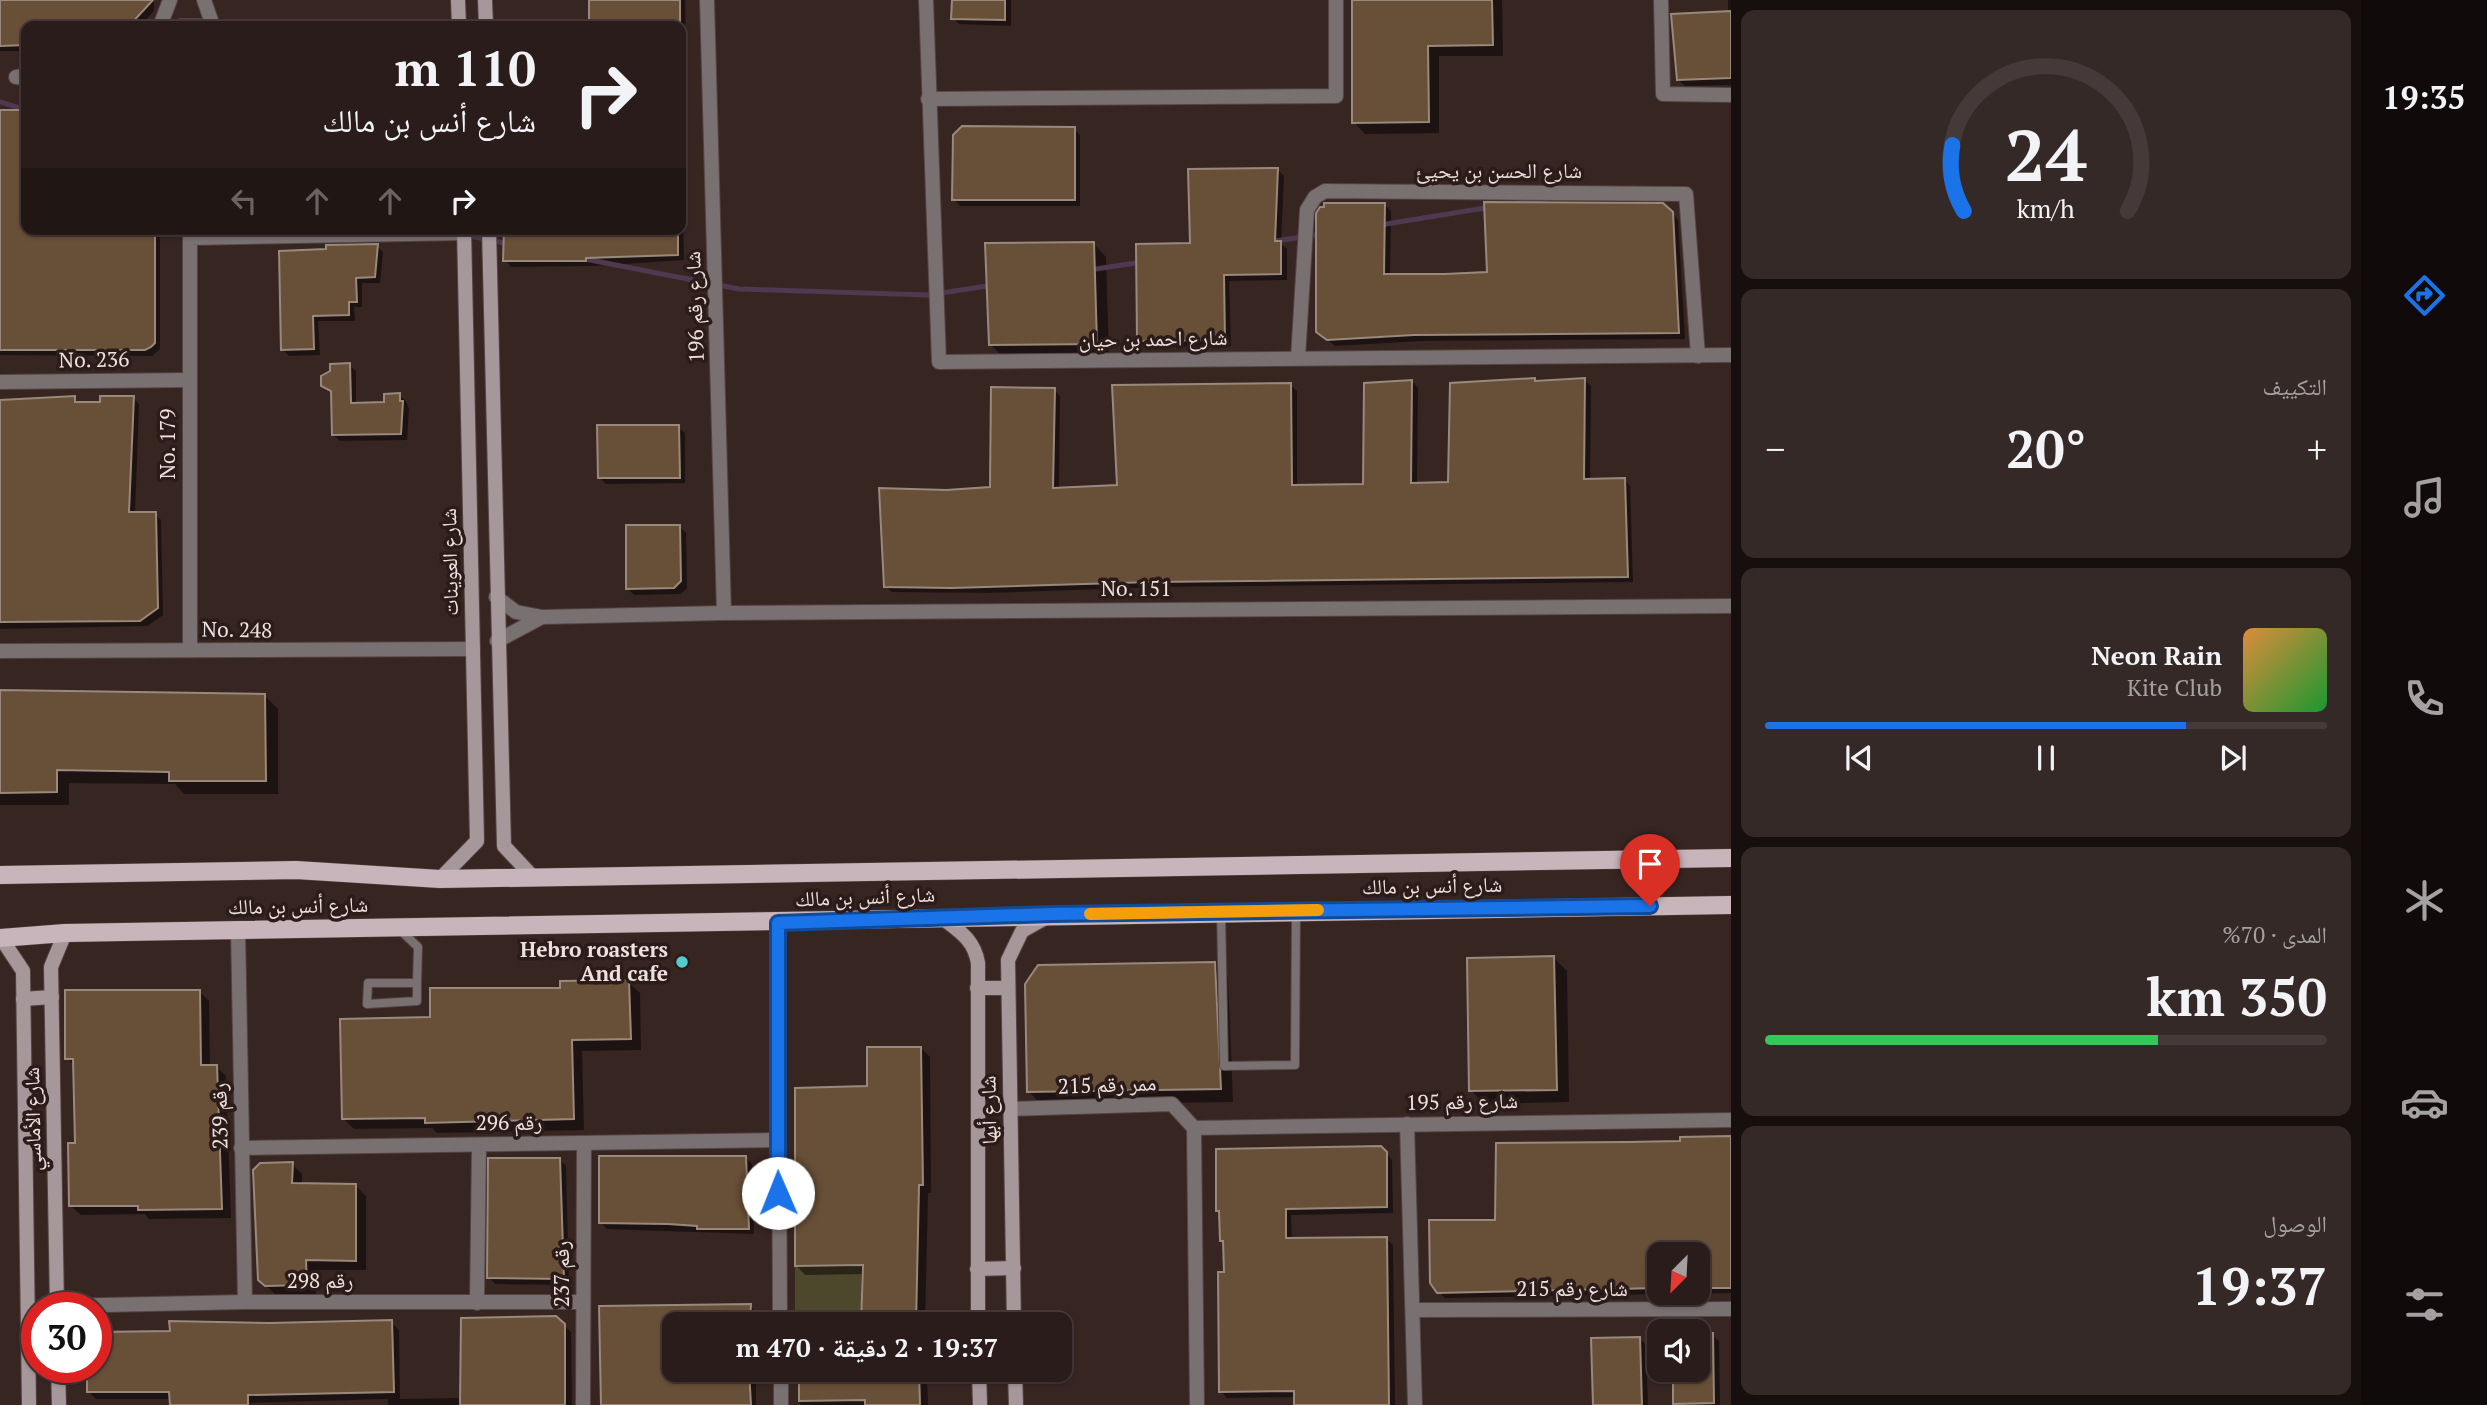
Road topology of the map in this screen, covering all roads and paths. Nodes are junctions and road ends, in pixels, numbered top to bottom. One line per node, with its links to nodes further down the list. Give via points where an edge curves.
1 (170, 0): 9 (street)
2 (204, 0): 10 (street)
3 (458, 0): 11 (street)
4 (485, 0): 12 (street)
5 (707, 0): 27 (street, شارع رقم 196)
6 (926, 0): 16 (street, شارع احمد بن حيان)
7 (1336, 0): 16 (street, via 1336,96)
8 (1661, 0): 15 (street, via 1663,94)
9 (162, 21)
10 (211, 21)
11 (459, 21)
12 (486, 21)
13 (0, 77): 14 (street)
14 (21, 77)
15 (1731, 95)
16 (928, 99): 22 (street, شارع احمد بن حيان, via 939,362)
17 (190, 235): 23 (street, No. 179)
18 (464, 235): 30 (street, شارع العوينات)
19 (489, 235): 25 (street)
20 (1731, 355): 21 (street, شارع احمد بن حيان)
21 (1698, 356): 22 (street, شارع احمد بن حيان); 22 (street, شارع الحسن بن يحيئ, via 1686,194 1325,191 1307,210)
22 (1298, 358)
23 (189, 380): 24 (street, No. 236); 31 (street, No. 179)
24 (0, 382)
25 (496, 597): 28 (street, No. 151, via 516,611); 29 (street)
26 (1731, 606): 27 (street, No. 151)
27 (724, 613): 28 (street, No. 151)
28 (541, 617): 29 (street, No. 151)
29 (497, 640): 33 (street)
30 (472, 649): 31 (street, No. 248); 34 (street, شارع العوينات)
31 (190, 650): 32 (street, No. 248)
32 (0, 651)
33 (501, 779): 34 (street, via 491,806 481,803); 37 (street, via 504,846)
34 (474, 783): 38 (street, شارع العوينات, via 477,841)
35 (1731, 858): 37 (main road, شارع أنس بن مالك)
36 (0, 875): 38 (main road, شارع أنس بن مالك, via 296,870)
37 (532, 876): 38 (main road, شارع أنس بن مالك)
38 (440, 879)
39 (1731, 905): 40 (main road, شارع أنس بن مالك)
40 (1297, 911): 41 (main road, شارع أنس بن مالك); 41 (lane, via 1295,1065 1224,1066)
41 (1221, 912): 42 (main road, شارع أنس بن مالك)
42 (1052, 914): 43 (main road, شارع أنس بن مالك); 51 (street, شارع أبها, via 1022,931 1012,946)
43 (941, 917): 44 (main road, شارع أنس بن مالك); 50 (street, شارع أبها, via 967,936 975,949)
44 (778, 923): 45 (main road, شارع أنس بن مالك); 58 (street)
45 (398, 928): 46 (main road, شارع أنس بن مالك); 49 (lane, via 418,947)
46 (238, 929): 47 (main road, شارع أنس بن مالك); 61 (street, رقم 239)
47 (65, 933): 48 (main road, شارع أنس بن مالك); 52 (street, شارع الأماسي, via 51,967)
48 (1, 938): 53 (street, شارع الأماسي, via 23,971)
49 (417, 983): 49 (lane, via 368,983 367,1004 417,1001)
50 (977, 988): 51 (street); 63 (street, شارع أبها)
51 (1007, 988): 54 (street, شارع أبها)
52 (52, 997): 53 (street); 64 (street, شارع الأماسي)
53 (23, 999): 78 (street, شارع الأماسي)
54 (1010, 1109): 57 (street, ممر رقم 215, via 1172,1104); 62 (street, شارع أبها)
55 (1731, 1120): 56 (street, شارع رقم 195)
56 (1407, 1124): 57 (street, شارع رقم 195); 70 (street)
57 (1194, 1128): 84 (street)
58 (777, 1140): 60 (street, رقم 296); 71 (street)
59 (479, 1144): 60 (street, رقم 296); 61 (street, رقم 296); 67 (street)
60 (584, 1144): 66 (street, رقم 237)
61 (241, 1148): 65 (street, رقم 239)
62 (1014, 1268): 63 (street); 73 (street, شارع أبها)
63 (977, 1269): 72 (street, شارع أبها)
64 (57, 1292)
65 (245, 1302): 67 (street, رقم 298); 68 (street, رقم 298)
66 (582, 1302): 67 (street, رقم 298); 80 (street, رقم 237)
67 (477, 1303)
68 (112, 1306)
69 (1731, 1309): 70 (street, شارع رقم 215)
70 (1413, 1310): 85 (street)
71 (780, 1312)
72 (978, 1312)
73 (1014, 1312)
74 (781, 1382): 81 (street)
75 (979, 1382): 82 (street)
76 (1015, 1382): 83 (street)
77 (58, 1383): 79 (street)
78 (29, 1405)
79 (59, 1405)
80 (583, 1405)
81 (781, 1405)
82 (980, 1405)
83 (1016, 1405)
84 (1197, 1405)
85 (1415, 1405)

